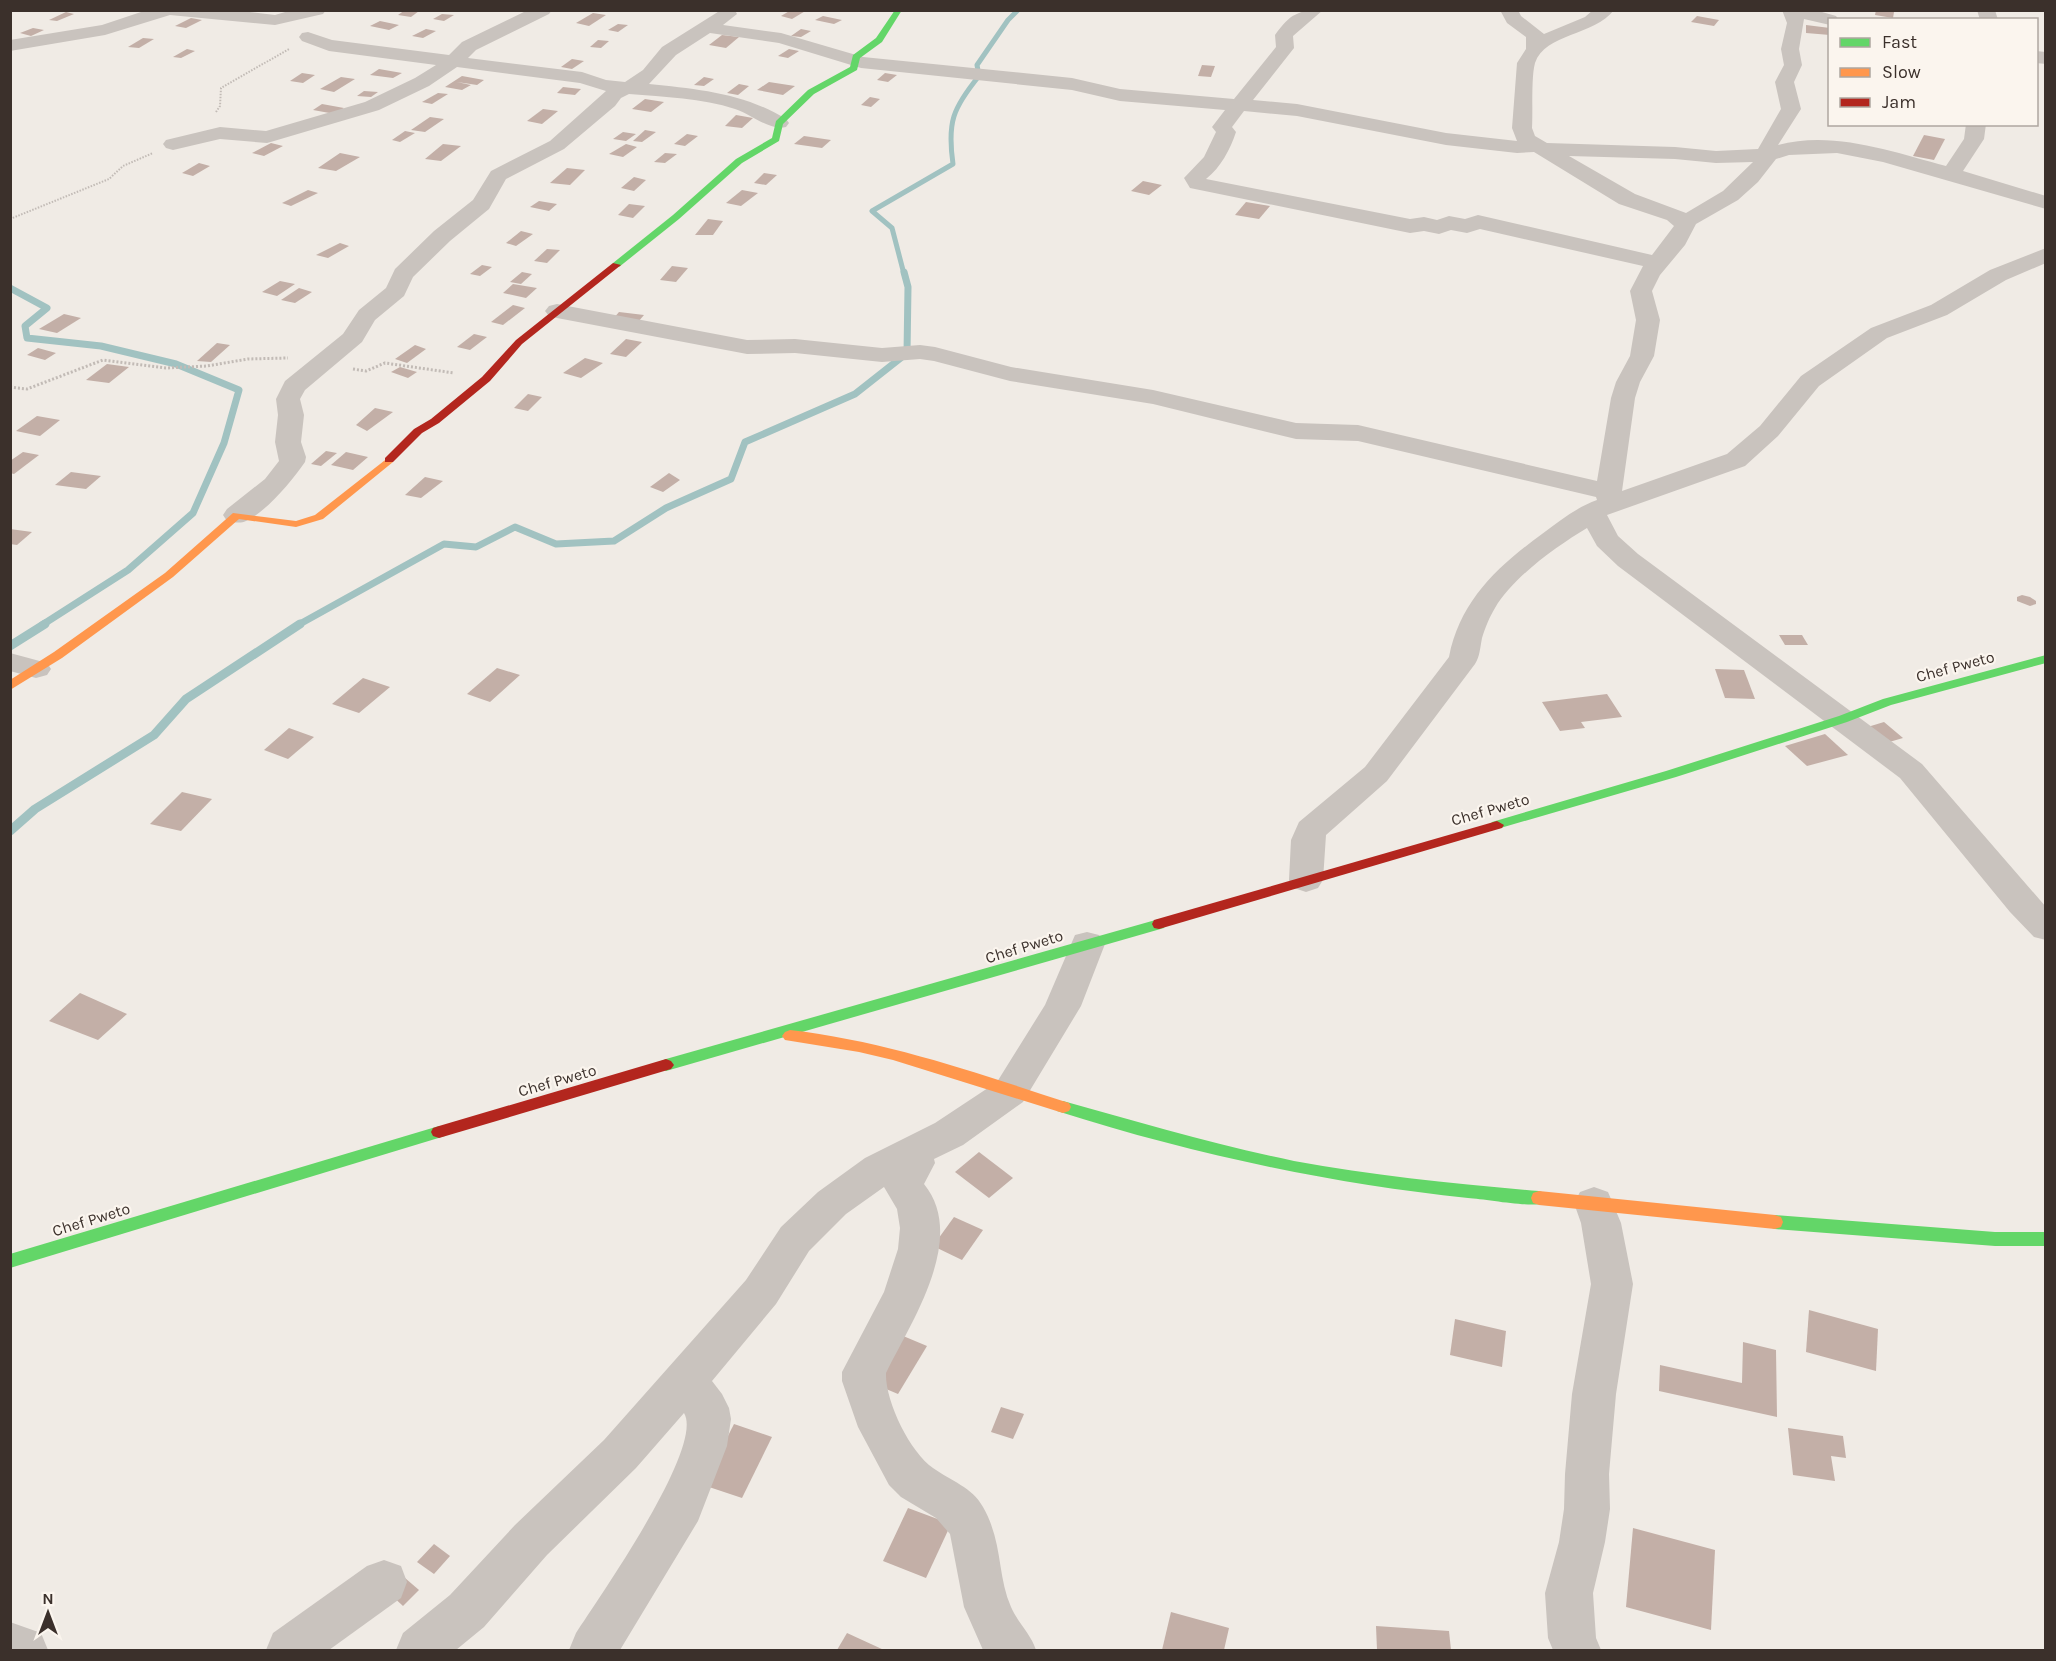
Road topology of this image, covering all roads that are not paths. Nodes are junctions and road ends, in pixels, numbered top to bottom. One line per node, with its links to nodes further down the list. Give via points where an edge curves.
1 (135, 10): 13 (street)
2 (167, 10): 13 (street)
3 (173, 10): 9 (street, via 275,20)
4 (543, 10): 16 (street, via 468,46)
5 (899, 10): 17 (street, via 879,40)
6 (1314, 10): 19 (street, via 1284,35 1285,48)
7 (1509, 10): 14 (street, via 1513,19)
8 (1605, 10): 14 (street, via 1591,21)
9 (324, 14): 16 (street, via 308,37 330,45)
10 (722, 16): 17 (street, via 719,30 782,38); 18 (street, via 669,51 650,74)
11 (1793, 16): 12 (street); 24 (street, via 1793,64 1786,73 1783,89 1791,109 1767,147)
12 (1827, 20)
13 (85, 33): 15 (street)
14 (1537, 33): 23 (street, via 1526,63 1522,128 1526,139)
15 (10, 46)
16 (455, 60): 18 (street); 22 (street, via 403,92 335,118 267,136 220,134)
17 (855, 61): 19 (street, via 1072,84 1120,95); 20 (street, via 854,68 811,93)
18 (629, 88): 20 (street, via 729,101 767,114); 32 (street, via 614,94 557,145 498,175 481,204 403,274 396,291 367,315 354,337 294,386 288,399 291,462 274,484)
19 (1239, 105): 23 (street, via 1324,114 1446,139); 29 (street, via 1222,127 1226,132 1220,150 1194,178 1197,184 1410,226 1467,226 1478,222)
20 (779, 123): 30 (street, via 776,139 739,161 676,217)
21 (1976, 126): 25 (street, via 1974,139)
22 (173, 144)
23 (1539, 148): 24 (street, via 1716,157); 27 (street, via 1627,199 1675,215)
24 (1768, 155): 25 (street, via 1788,149 1837,147); 27 (street, via 1736,193)
25 (1951, 174): 26 (street)
26 (2046, 204)
27 (1684, 222): 29 (street, via 1684,230)
28 (2046, 255): 31 (street, via 1998,275 1939,310 1879,333 1810,381 1769,431 1736,460 1633,498)
29 (1658, 262): 31 (street, via 1641,291 1648,320 1642,356 1623,398)
30 (557, 311): 31 (street, via 747,347 935,354 1021,376 1153,397 1296,431 1358,433); 32 (street, via 519,342 486,379 312,521 296,524)
31 (1604, 503): 36 (street, via 1607,540 1628,560); 37 (street, via 1526,560 1495,588 1475,620 1464,658 1440,692 1376,774 1311,830)
32 (237, 515): 34 (street, via 170,576)
33 (2046, 659): 36 (street, Chef Pweto, via 1898,699)
34 (23, 666): 35 (street)
35 (10, 686)
36 (1843, 719): 37 (street, Chef Pweto, via 1671,774); 38 (street, via 1911,771)
37 (1306, 880): 39 (street, Chef Pweto)
38 (2046, 928)
39 (1088, 944): 40 (street, Chef Pweto); 41 (street, via 1063,1006)
40 (771, 1035): 41 (street, via 823,1038); 45 (street, Chef Pweto)
41 (1010, 1092): 42 (street, via 949,1134); 43 (street, via 1294,1167)
42 (913, 1152): 46 (street, via 850,1188 808,1225 760,1292); 53 (street, via 915,1163 903,1185 918,1210 920,1250 911,1278 864,1372 863,1387 903,1469 910,1478 956,1507 968,1523 994,1627)
43 (1594, 1203): 44 (street, via 1888,1232); 54 (street, via 1612,1284 1594,1394 1587,1509 1569,1593 1572,1638)
44 (2046, 1239)
45 (10, 1261)
46 (684, 1380): 51 (street, via 634,1439 531,1540 467,1611); 52 (street, via 707,1408 705,1446 682,1506)
47 (384, 1582): 50 (street)
48 (10, 1645): 49 (street)
49 (24, 1650)
50 (290, 1650)
51 (420, 1650)
52 (593, 1650)
53 (1012, 1650)
54 (1577, 1650)

